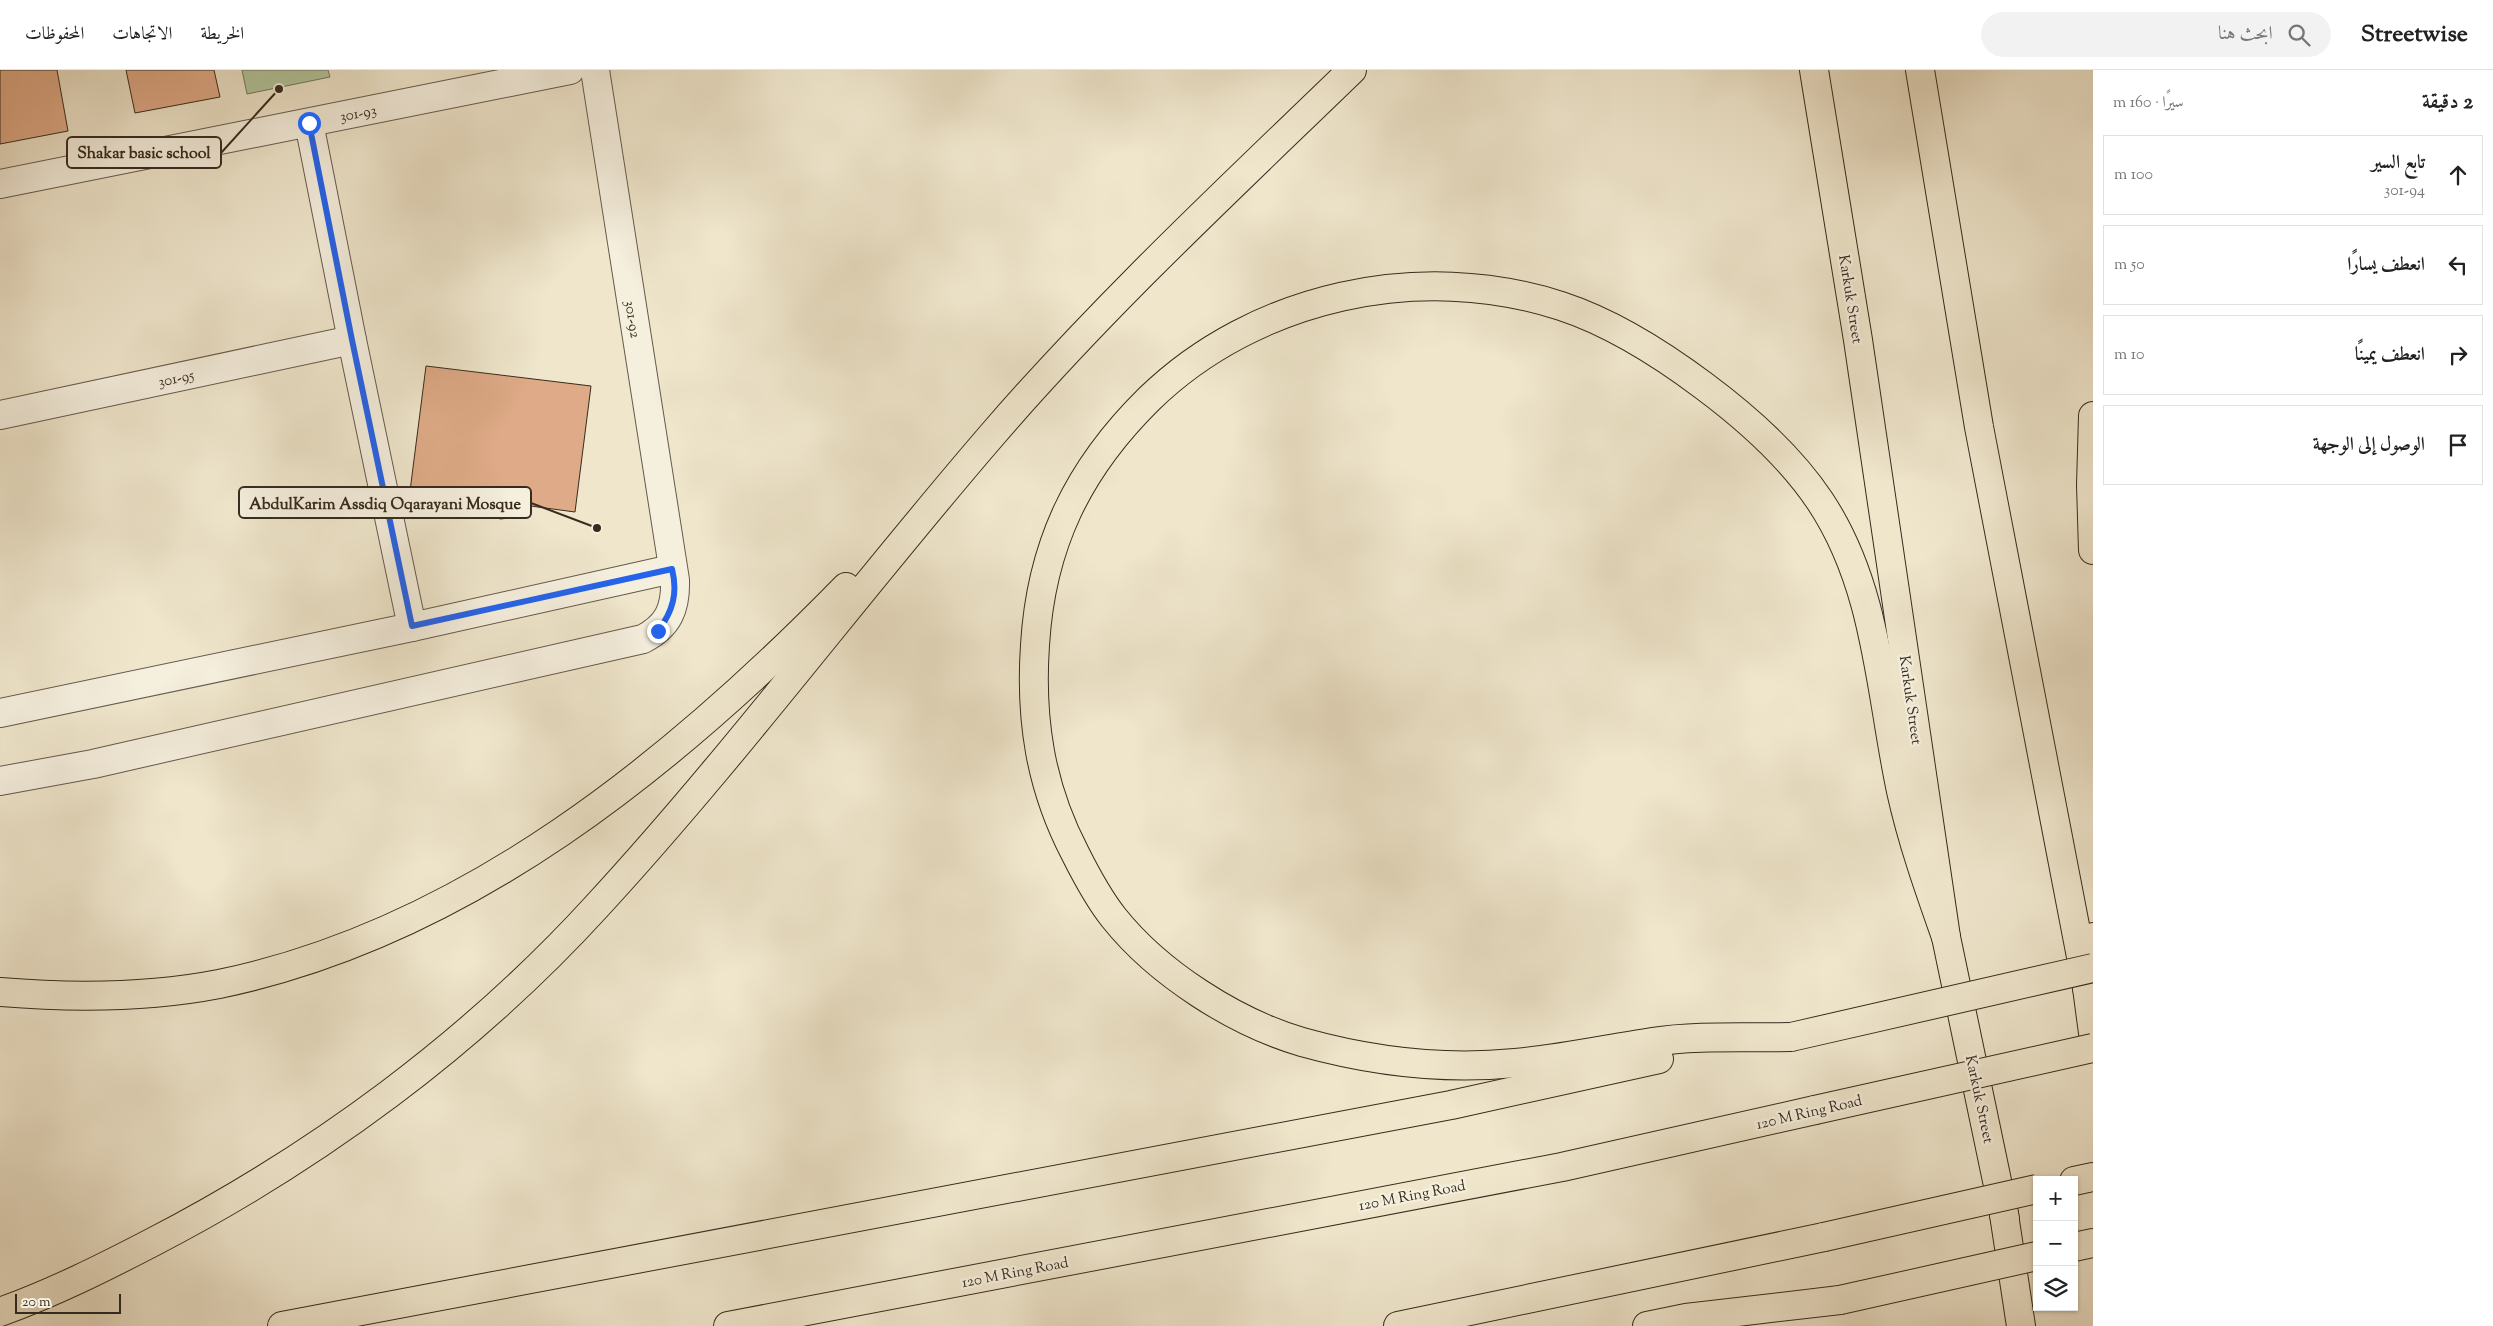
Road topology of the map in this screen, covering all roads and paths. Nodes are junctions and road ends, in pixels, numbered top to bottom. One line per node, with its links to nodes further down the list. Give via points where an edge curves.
1 (570, 70): 6 (street, 301-93)
2 (595, 70): 13 (street, 301-92)
3 (1352, 70): 11 (highway, via 1079,337)
4 (1814, 70): 17 (highway, Karkuk Street)
5 (1920, 70): 19 (highway, via 1979,427)
6 (309, 123): 7 (street, 301-93); 8 (street)
7 (0, 184)
8 (352, 340): 9 (street, 301-95); 14 (street)
9 (0, 416)
10 (2093, 416): 12 (highway)
11 (991, 436): 20 (highway, via 786,648 694,731 580,818 487,879 336,950 218,984 108,997); 32 (highway, via 695,796 594,910 500,1003 395,1090 291,1162 205,1215 110,1264 57,1290)
12 (2093, 550)
13 (672, 569): 14 (street); 16 (street, 301-92, via 673,606 658,631 643,640 93,764)
14 (412, 626): 15 (street)
15 (0, 712)
16 (0, 781)
17 (1946, 937): 22 (highway, via 1902,794 1870,616 1850,556 1820,500 1774,446 1729,405 1674,363 1615,329 1560,306 1500,292 1445,286 1387,289 1332,298 1271,318 1223,342 1174,375 1132,416 1096,459 1068,508 1046,563 1037,608 1034,719 1043,770 1059,823 1112,916 1143,949 1187,984 1241,1018 1296,1040 1366,1057 1438,1064 1508,1064 1658,1041); 27 (highway, Karkuk Street)
18 (2093, 937): 19 (highway)
19 (2090, 978): 21 (highway); 22 (highway, bridge)
20 (0, 992)
21 (2093, 1033)
22 (1791, 1037): 33 (highway, via 1650,1061 1441,1107)
23 (2093, 1048): 34 (highway, 120 M Ring Road, bridge, via 1562,1167)
24 (2093, 1177): 25 (highway)
25 (2078, 1180)
26 (2033, 1190): 35 (highway, bridge)
27 (2003, 1208): 38 (highway); 39 (highway, Karkuk Street)
28 (2093, 1243): 29 (highway)
29 (2078, 1247)
30 (2033, 1257): 31 (highway, bridge)
31 (1840, 1300): 36 (highway, via 1686,1318); 37 (highway)
32 (0, 1312)
33 (282, 1326)
34 (728, 1326)
35 (1398, 1326)
36 (1647, 1326)
37 (1742, 1326)
38 (2021, 1326)
39 (2028, 1326)

